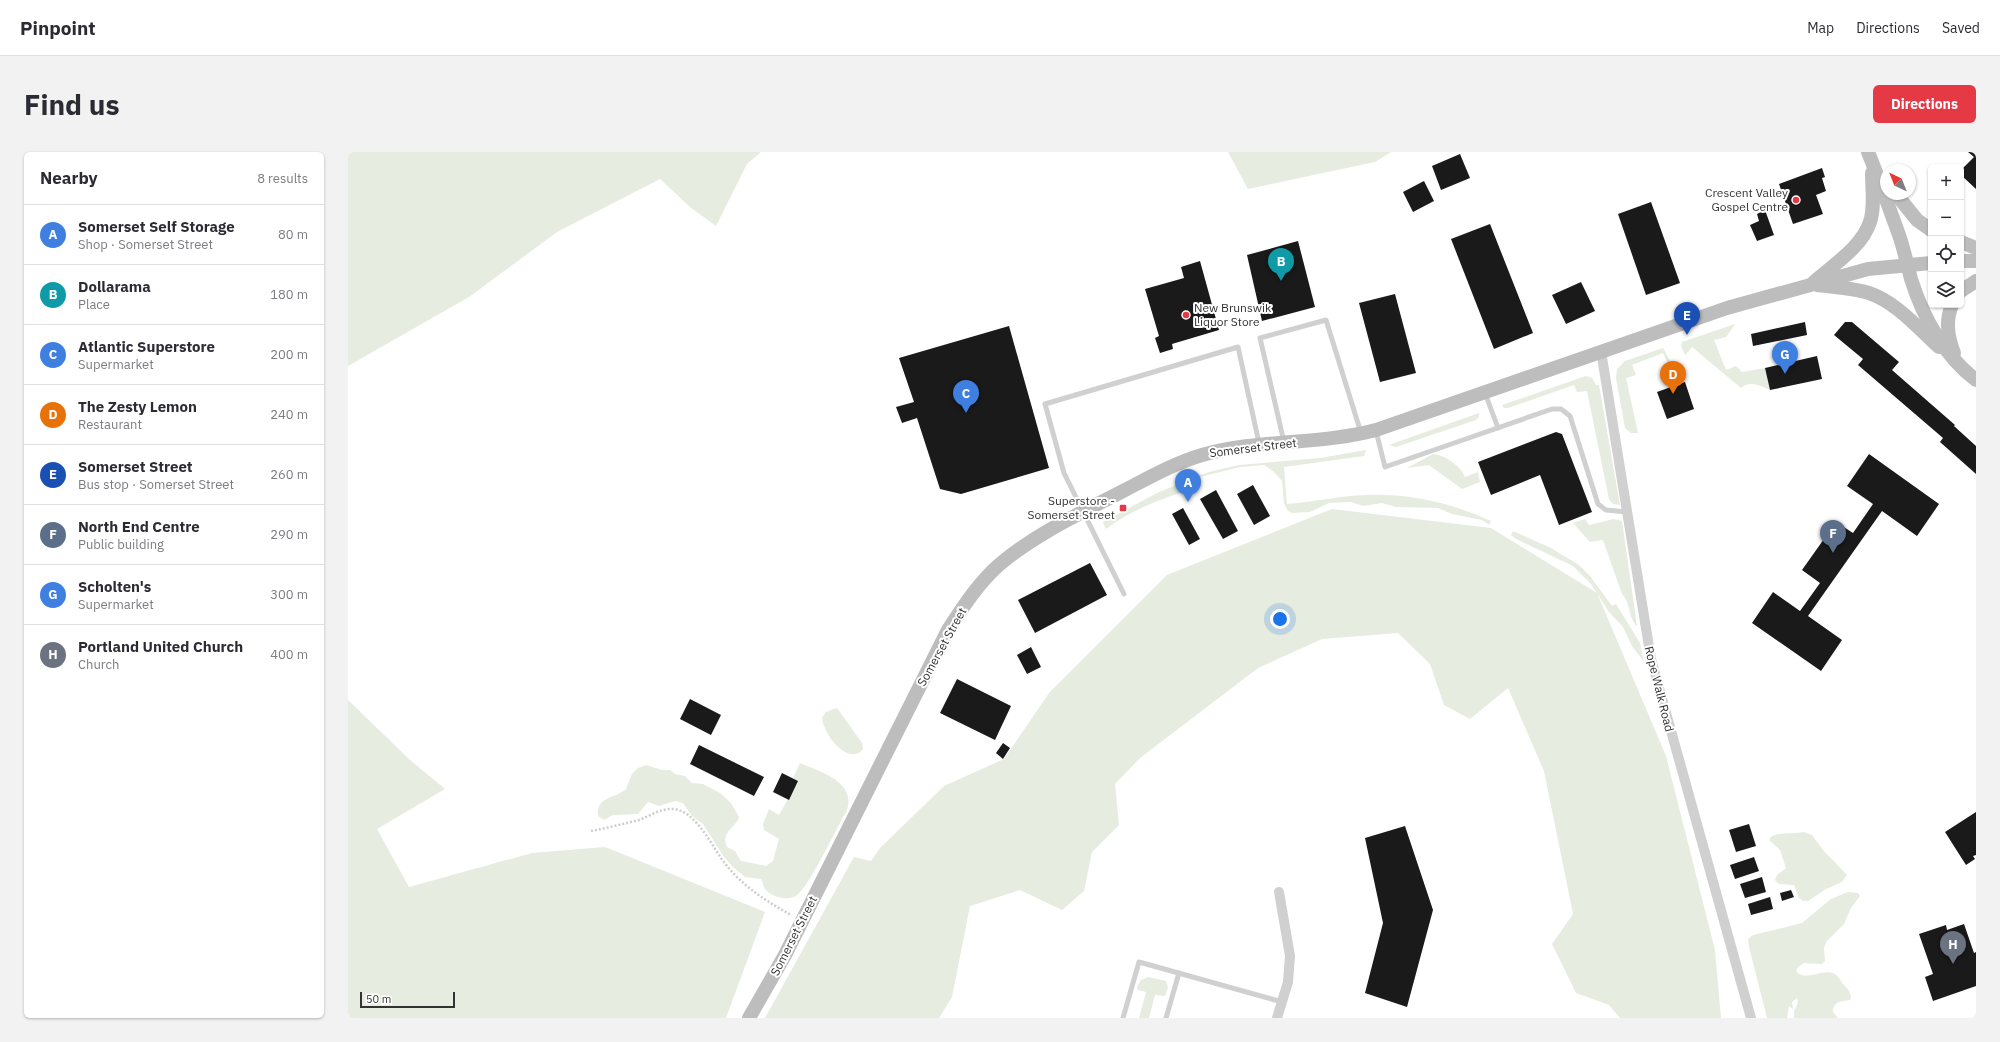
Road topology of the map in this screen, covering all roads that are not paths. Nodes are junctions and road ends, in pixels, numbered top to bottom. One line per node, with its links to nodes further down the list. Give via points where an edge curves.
1 (1870, 157): 2 (main road); 10 (main road, via 1900,236); 12 (main road, via 1873,209 1870,222 1860,240)
2 (1880, 172)
3 (1901, 200): 4 (main road, via 1917,220)
4 (1928, 228)
5 (1964, 243): 6 (main road)
6 (1976, 248)
7 (1964, 261): 8 (main road)
8 (1976, 261)
9 (1928, 263): 10 (main road, Somerset Street)
10 (1907, 265): 12 (main road, Somerset Street, via 1874,268); 16 (main road, via 1936,335)
11 (1976, 280): 13 (main road)
12 (1812, 284): 15 (main road, Somerset Street, via 1727,308); 16 (main road, via 1868,292 1879,297)
13 (1964, 289)
14 (1951, 308): 16 (main road, via 1948,330)
15 (1601, 352): 18 (main road, Somerset Street); 25 (street, Rope Walk Road)
16 (1957, 363): 17 (main road)
17 (1976, 380)
18 (1485, 392): 19 (lane); 20 (main road, Somerset Street)
19 (1498, 428): 20 (lane, via 1385,467); 25 (lane, via 1552,409 1565,410 1570,416 1598,504 1606,510)
20 (1376, 430): 21 (main road, Somerset Street)
21 (1361, 434): 22 (main road, Somerset Street); 22 (lane, via 1326,320 1260,338)
22 (1285, 444): 23 (main road, Somerset Street)
23 (1259, 446): 24 (main road, Somerset Street, via 1216,452 1179,463); 24 (lane, via 1238,347 1045,404 1064,473)
24 (1084, 512): 26 (lane); 30 (main road, Somerset Street, via 1041,535 1000,564 977,588 961,610 766,991)
25 (1626, 512): 34 (street, Rope Walk Road, via 1658,690)
26 (1124, 594)
27 (1279, 892): 29 (street, via 1290,956 1288,982)
28 (1179, 973): 29 (lane); 31 (lane, via 1139,962); 32 (lane)
29 (1282, 1002): 33 (street)
30 (749, 1018)
31 (1123, 1018)
32 (1166, 1018)
33 (1277, 1018)
34 (1751, 1018)

